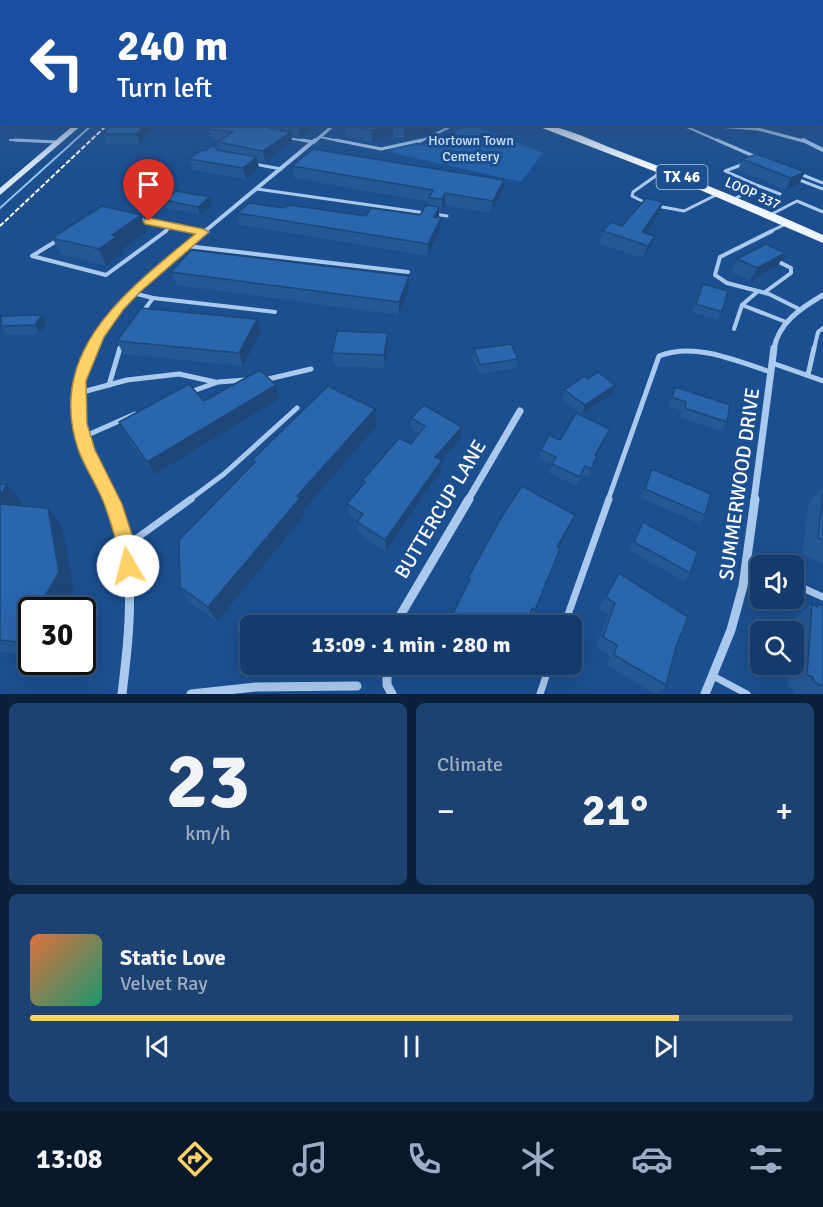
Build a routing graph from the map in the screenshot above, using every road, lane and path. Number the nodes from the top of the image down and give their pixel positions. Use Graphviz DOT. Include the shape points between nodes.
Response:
graph roads {
  1 [pos="78,126"];
  2 [pos="333,126"];
  3 [pos="453,126"];
  4 [pos="542,126"];
  5 [pos="685,126"];
  6 [pos="720,126"];
  7 [pos="282,137"];
  8 [pos="317,139"];
  9 [pos="10,140"];
  10 [pos="61,142"];
  11 [pos="307,148"];
  12 [pos="318,150"];
  13 [pos="823,150"];
  14 [pos="760,158"];
  15 [pos="752,161"];
  16 [pos="243,162"];
  17 [pos="281,169"];
  18 [pos="664,170"];
  19 [pos="791,171"];
  20 [pos="793,177"];
  21 [pos="823,183"];
  22 [pos="759,186"];
  23 [pos="2,188"];
  24 [pos="257,189"];
  25 [pos="823,189"];
  26 [pos="721,193"];
  27 [pos="780,194"];
  28 [pos="734,199"];
  29 [pos="823,212"];
  30 [pos="770,215"];
  31 [pos="447,216"];
  32 [pos="137,219"];
  33 [pos="788,223"];
  34 [pos="172,226"];
  35 [pos="203,232"];
  36 [pos="62,237"];
  37 [pos="823,239"];
  38 [pos="747,245"];
  39 [pos="187,246"];
  40 [pos="756,250"];
  41 [pos="773,259"];
  42 [pos="408,272"];
  43 [pos="757,292"];
  44 [pos="765,292"];
  45 [pos="133,293"];
  46 [pos="823,296"];
  47 [pos="153,298"];
  48 [pos="742,305"];
  49 [pos="799,309"];
  50 [pos="275,312"];
  51 [pos="140,316"];
  52 [pos="786,322"];
  53 [pos="734,329"];
  54 [pos="822,331"];
  55 [pos="129,334"];
  56 [pos="772,363"];
  57 [pos="310,369"];
  58 [pos="771,372"];
  59 [pos="808,375"];
  60 [pos="823,381"];
  61 [pos="218,382"];
  62 [pos="109,385"];
  63 [pos="79,393"];
  64 [pos="186,393"];
  65 [pos="297,408"];
  66 [pos="144,410"];
  67 [pos="519,411"];
  68 [pos="83,437"];
  69 [pos="126,546"];
  70 [pos="746,562"];
  71 [pos="750,564"];
  72 [pos="804,588"];
  73 [pos="823,597"];
  74 [pos="400,615"];
  75 [pos="568,615"];
  76 [pos="387,675"];
  77 [pos="546,675"];
  78 [pos="712,676"];
  79 [pos="357,686"];
  80 [pos="340,690"];
  81 [pos="122,694"];
  82 [pos="191,694"];
  83 [pos="392,694"];
  84 [pos="540,694"];
  85 [pos="705,694"];
  86 [pos="747,694"];
  1 -- 10 [label="street"];
  2 -- 8 [label="street"];
  3 -- 8 [label="lane" via="418,142 381,149"];
  4 -- 18 [label="main road, LOOP 337 / TX 46"];
  5 -- 14 [label="lane"];
  6 -- 13 [label="street" via="776,132"];
  7 -- 8 [label="lane"];
  8 -- 11 [label="street"];
  9 -- 10 [label="lane"];
  10 -- 23 [label="street"];
  11 -- 12 [label="lane"];
  11 -- 17 [label="street"];
  15 -- 22 [label="lane" via="726,171"];
  16 -- 17 [label="lane"];
  17 -- 24 [label="street"];
  18 -- 26 [label="main road, LOOP 337 / TX 46"];
  18 -- 26 [label="lane" via="632,196 638,201 684,212"];
  19 -- 21 [label="lane"];
  20 -- 25 [label="lane"];
  22 -- 27 [label="lane"];
  22 -- 28 [label="lane"];
  24 -- 31 [label="lane"];
  24 -- 35 [label="street"];
  26 -- 28 [label="main road, LOOP 337 / TX 46"];
  28 -- 30 [label="main road, LOOP 337 / TX 46"];
  29 -- 30 [label="lane" via="797,201"];
  30 -- 33 [label="main road, LOOP 337 / TX 46"];
  32 -- 34 [label="lane"];
  33 -- 37 [label="main road, LOOP 337 / TX 46"];
  33 -- 38 [label="lane"];
  34 -- 35 [label="lane"];
  34 -- 36 [label="lane" via="106,275 32,256"];
  35 -- 39 [label="street"];
  38 -- 40 [label="lane"];
  38 -- 43 [label="lane" via="720,257 715,275"];
  39 -- 42 [label="lane"];
  39 -- 45 [label="street"];
  41 -- 44 [label="lane" via="790,268 791,273"];
  43 -- 44 [label="lane"];
  43 -- 48 [label="lane"];
  44 -- 49 [label="lane"];
  45 -- 47 [label="lane"];
  45 -- 63 [label="street" via="98,337 82,371"];
  46 -- 49 [label="street, SUMMERWOOD DRIVE"];
  47 -- 50 [label="lane"];
  47 -- 51 [label="lane"];
  48 -- 52 [label="lane"];
  48 -- 53 [label="lane"];
  49 -- 52 [label="street, SUMMERWOOD DRIVE"];
  52 -- 56 [label="street, SUMMERWOOD DRIVE" via="776,336"];
  54 -- 59 [label="lane"];
  55 -- 62 [label="lane" via="117,352"];
  56 -- 58 [label="street, SUMMERWOOD DRIVE"];
  56 -- 59 [label="lane"];
  57 -- 61 [label="lane" via="274,379"];
  58 -- 70 [label="street, SUMMERWOOD DRIVE"];
  58 -- 75 [label="lane" via="713,354 668,351 659,356"];
  59 -- 60 [label="lane"];
  61 -- 62 [label="lane" via="179,374"];
  61 -- 64 [label="lane"];
  62 -- 63 [label="lane"];
  63 -- 68 [label="street"];
  65 -- 69 [label="lane" via="224,474"];
  66 -- 68 [label="lane"];
  67 -- 74 [label="street, BUTTERCUP LANE"];
  68 -- 69 [label="street" via="114,504"];
  69 -- 81 [label="street" via="130,618"];
  70 -- 71 [label="lane"];
  70 -- 78 [label="street, SUMMERWOOD DRIVE" via="731,630"];
  72 -- 73 [label="lane"];
  76 -- 83 [label="street"];
  77 -- 84 [label="lane"];
  78 -- 85 [label="street, SUMMERWOOD DRIVE"];
  78 -- 86 [label="lane"];
  79 -- 80 [label="street"];
  80 -- 82 [label="street" via="256,687"];
}
